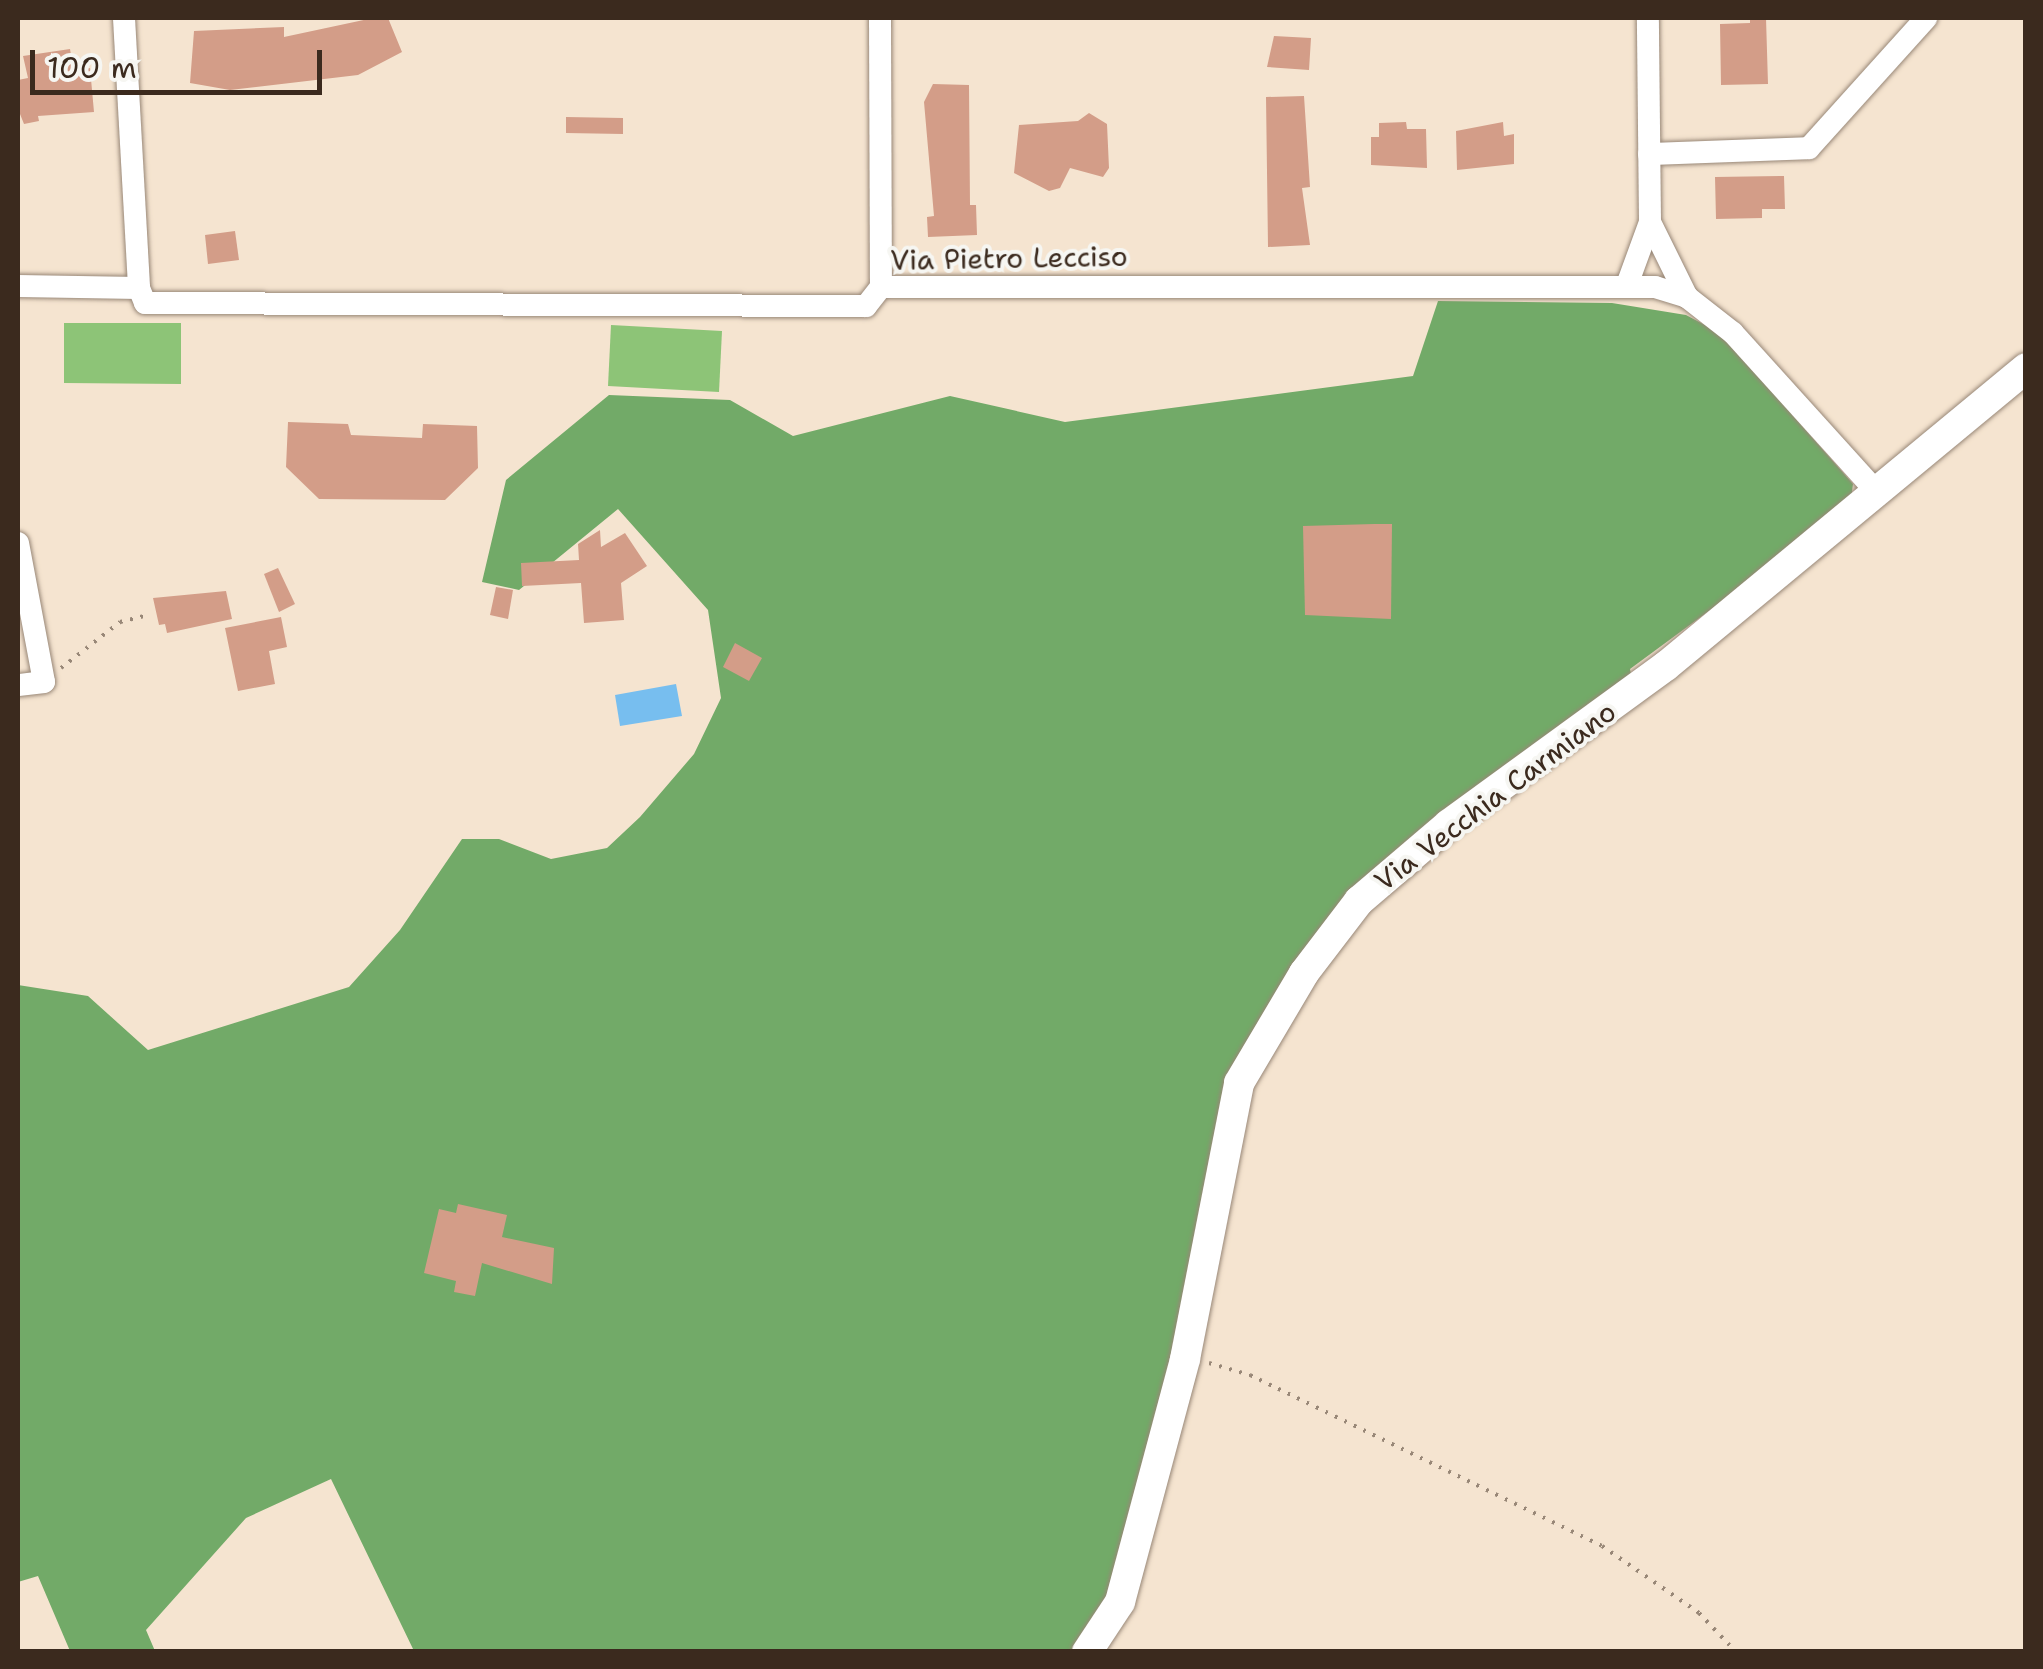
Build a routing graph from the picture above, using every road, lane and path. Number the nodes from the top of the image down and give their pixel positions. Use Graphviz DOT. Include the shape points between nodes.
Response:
graph roads {
  1 [pos="124,18"];
  2 [pos="880,18"];
  3 [pos="1648,18"];
  4 [pos="1926,18"];
  5 [pos="1649,154"];
  6 [pos="1650,222"];
  7 [pos="1626,285"];
  8 [pos="18,286"];
  9 [pos="880,287"];
  10 [pos="139,288"];
  11 [pos="1687,297"];
  12 [pos="2026,368"];
  13 [pos="1876,492"];
  14 [pos="18,542"];
  15 [pos="149,614"];
  16 [pos="54,680"];
  17 [pos="18,685"];
  18 [pos="1185,1359"];
  19 [pos="1087,1652"];
  20 [pos="1736,1652"];
  1 -- 10 [label="street"];
  2 -- 9 [label="street"];
  3 -- 5 [label="street"];
  4 -- 5 [label="street" via="1809,148"];
  5 -- 6 [label="street"];
  6 -- 7 [label="street"];
  6 -- 11 [label="street"];
  7 -- 9 [label="street, Via Pietro Lecciso"];
  7 -- 11 [label="street, Via Pietro Lecciso"];
  8 -- 10 [label="street, Via Pietro Lecciso"];
  9 -- 10 [label="street, Via Pietro Lecciso" via="866,306 144,303"];
  11 -- 13 [label="street" via="1776,376"];
  12 -- 13 [label="street, Via Vecchia Carmiano"];
  13 -- 18 [label="street, Via Vecchia Carmiano" via="1666,666 1450,824 1359,900 1304,973 1239,1083"];
  14 -- 17 [label="street" via="44,682"];
  15 -- 16 [label="path" via="120,622 71,654"];
  18 -- 19 [label="street, Via Vecchia Carmiano" via="1120,1602"];
  18 -- 20 [label="path" via="1250,1375 1602,1546 1700,1613"];
}
